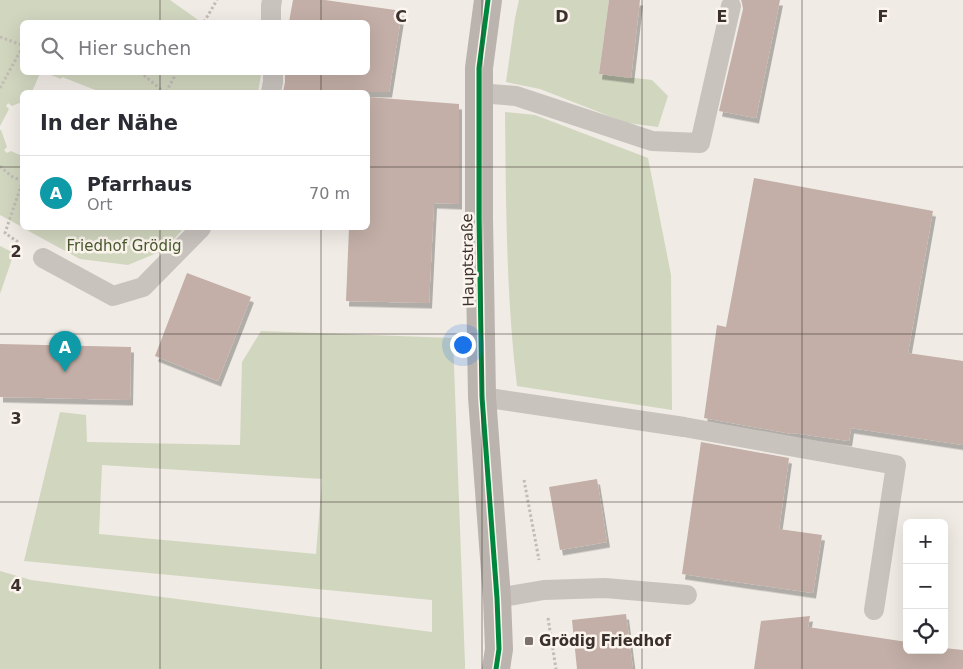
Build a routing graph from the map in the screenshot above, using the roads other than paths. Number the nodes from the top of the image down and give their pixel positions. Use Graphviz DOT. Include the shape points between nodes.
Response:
graph roads {
  1 [pos="272,0"];
  2 [pos="488,0"];
  3 [pos="731,6"];
  4 [pos="271,20"];
  5 [pos="273,75"];
  6 [pos="271,90"];
  7 [pos="479,93"];
  8 [pos="200,230"];
  9 [pos="44,258"];
  10 [pos="482,397"];
  11 [pos="687,595"];
  12 [pos="497,598"];
  13 [pos="874,610"];
  14 [pos="496,669"];
  1 -- 4 [label="lane"];
  2 -- 7 [label="main road, Hauptstraße"];
  3 -- 7 [label="lane" via="700,143 652,141 516,96"];
  5 -- 6 [label="lane"];
  7 -- 10 [label="main road, Hauptstraße"];
  8 -- 9 [label="lane" via="143,287 113,296"];
  10 -- 12 [label="main road, Hauptstraße"];
  10 -- 13 [label="lane" via="684,427 896,465"];
  11 -- 12 [label="lane" via="605,588 544,590"];
  12 -- 14 [label="main road, Hauptstraße" via="499,649"];
}
